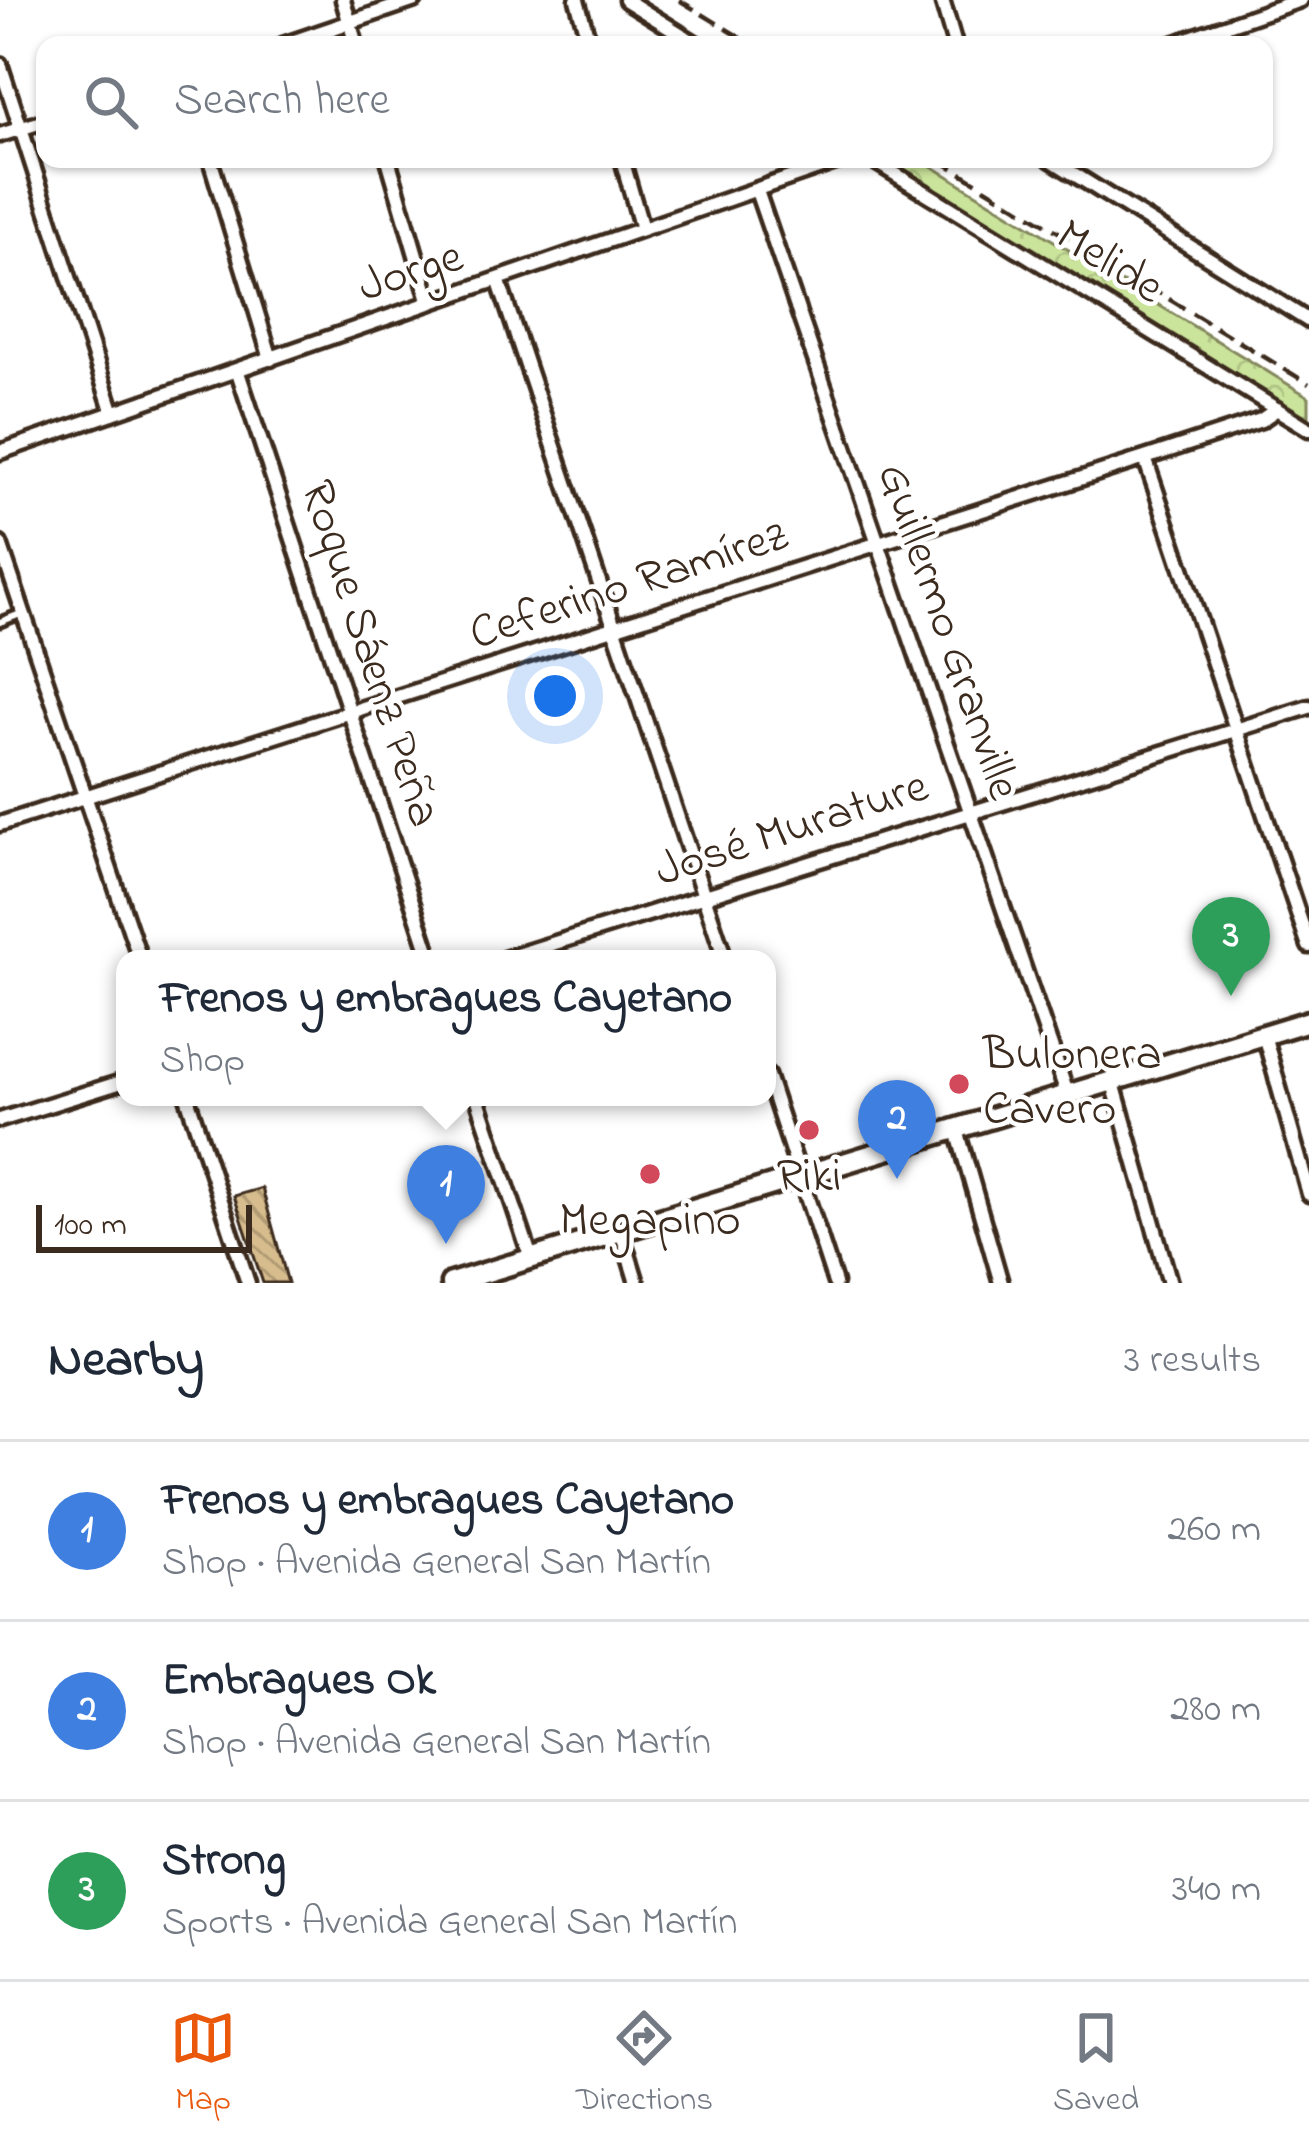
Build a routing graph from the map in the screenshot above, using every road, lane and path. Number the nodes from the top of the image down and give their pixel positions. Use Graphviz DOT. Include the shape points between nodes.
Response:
graph roads {
  1 [pos="343,0"];
  2 [pos="415,0"];
  3 [pos="577,0"];
  4 [pos="626,0"];
  5 [pos="942,0"];
  6 [pos="1300,0"];
  7 [pos="1270,5"];
  8 [pos="350,23"];
  9 [pos="310,36"];
  10 [pos="354,36"];
  11 [pos="587,36"];
  12 [pos="684,36"];
  13 [pos="952,36"];
  14 [pos="1192,36"];
  15 [pos="0,64"];
  16 [pos="36,124"];
  17 [pos="21,128"];
  18 [pos="0,135"];
  19 [pos="213,168"];
  20 [pos="391,168"];
  21 [pos="625,168"];
  22 [pos="820,168"];
  23 [pos="886,168"];
  24 [pos="1064,168"];
  25 [pos="757,191"];
  26 [pos="642,229"];
  27 [pos="499,282"];
  28 [pos="430,303"];
  29 [pos="1309,321"];
  30 [pos="271,358"];
  31 [pos="238,372"];
  32 [pos="1276,409"];
  33 [pos="113,413"];
  34 [pos="1309,429"];
  35 [pos="0,452"];
  36 [pos="1145,458"];
  37 [pos="878,542"];
  38 [pos="0,544"];
  39 [pos="23,614"];
  40 [pos="0,622"];
  41 [pos="611,628"];
  42 [pos="1309,707"];
  43 [pos="353,714"];
  44 [pos="1238,729"];
  45 [pos="86,798"];
  46 [pos="971,812"];
  47 [pos="0,824"];
  48 [pos="702,897"];
  49 [pos="1309,946"];
  50 [pos="137,950"];
  51 [pos="427,950"];
  52 [pos="533,950"];
  53 [pos="722,950"];
  54 [pos="1309,1021"];
  55 [pos="1264,1035"];
  56 [pos="1113,1083"];
  57 [pos="116,1085"];
  58 [pos="1068,1096"];
  59 [pos="776,1100"];
  60 [pos="190,1106"];
  61 [pos="480,1106"];
  62 [pos="0,1120"];
  63 [pos="957,1130"];
  64 [pos="804,1176"];
  65 [pos="1309,1194"];
  66 [pos="621,1231"];
  67 [pos="531,1258"];
  68 [pos="248,1283"];
  69 [pos="451,1283"];
  70 [pos="637,1283"];
  71 [pos="835,1283"];
  72 [pos="1001,1283"];
  73 [pos="1170,1283"];
  1 -- 8 [label="street"];
  2 -- 8 [label="street"];
  3 -- 11 [label="street"];
  4 -- 12 [label="street"];
  5 -- 13 [label="street"];
  6 -- 7 [label="street"];
  7 -- 14 [label="street"];
  8 -- 9 [label="street"];
  8 -- 10 [label="street"];
  15 -- 17 [label="street"];
  16 -- 17 [label="street"];
  17 -- 18 [label="street"];
  17 -- 33 [label="street"];
  19 -- 30 [label="street"];
  20 -- 28 [label="street"];
  21 -- 26 [label="street"];
  22 -- 25 [label="street, Jorge"];
  23 -- 32 [label="street, Melide"];
  24 -- 29 [label="street"];
  25 -- 26 [label="street, Jorge"];
  25 -- 37 [label="street, Guillermo Granville"];
  26 -- 27 [label="street, Jorge"];
  27 -- 28 [label="street, Jorge"];
  27 -- 41 [label="street"];
  28 -- 30 [label="street, Jorge"];
  30 -- 31 [label="street, Jorge"];
  31 -- 33 [label="street, Jorge"];
  31 -- 43 [label="street, Roque Sáenz Peña"];
  32 -- 34 [label="street, Melide"];
  32 -- 36 [label="street, Ceferino Ramírez"];
  33 -- 35 [label="street, Jorge"];
  36 -- 37 [label="street, Ceferino Ramírez"];
  36 -- 44 [label="street"];
  37 -- 41 [label="street, Ceferino Ramírez"];
  37 -- 46 [label="street, Guillermo Granville"];
  38 -- 39 [label="street"];
  39 -- 40 [label="lane"];
  39 -- 45 [label="street"];
  41 -- 43 [label="street, Ceferino Ramírez"];
  41 -- 48 [label="street"];
  42 -- 44 [label="street, José Murature"];
  43 -- 45 [label="street, Ceferino Ramírez"];
  43 -- 51 [label="street, Roque Sáenz Peña"];
  44 -- 46 [label="street, José Murature"];
  44 -- 49 [label="street"];
  45 -- 47 [label="street, Ceferino Ramírez"];
  45 -- 50 [label="street"];
  46 -- 48 [label="street, José Murature"];
  46 -- 58 [label="street, Guillermo Granville"];
  48 -- 52 [label="street, José Murature"];
  48 -- 53 [label="street"];
  54 -- 55 [label="main road"];
  55 -- 56 [label="main road"];
  55 -- 65 [label="street"];
  56 -- 58 [label="main road"];
  56 -- 73 [label="street"];
  57 -- 62 [label="street"];
  58 -- 63 [label="main road"];
  59 -- 64 [label="street"];
  60 -- 68 [label="street"];
  61 -- 67 [label="street"];
  63 -- 64 [label="main road"];
  63 -- 72 [label="street"];
  64 -- 66 [label="main road"];
  64 -- 71 [label="street"];
  66 -- 67 [label="main road"];
  66 -- 70 [label="street"];
  67 -- 69 [label="main road"];
}
